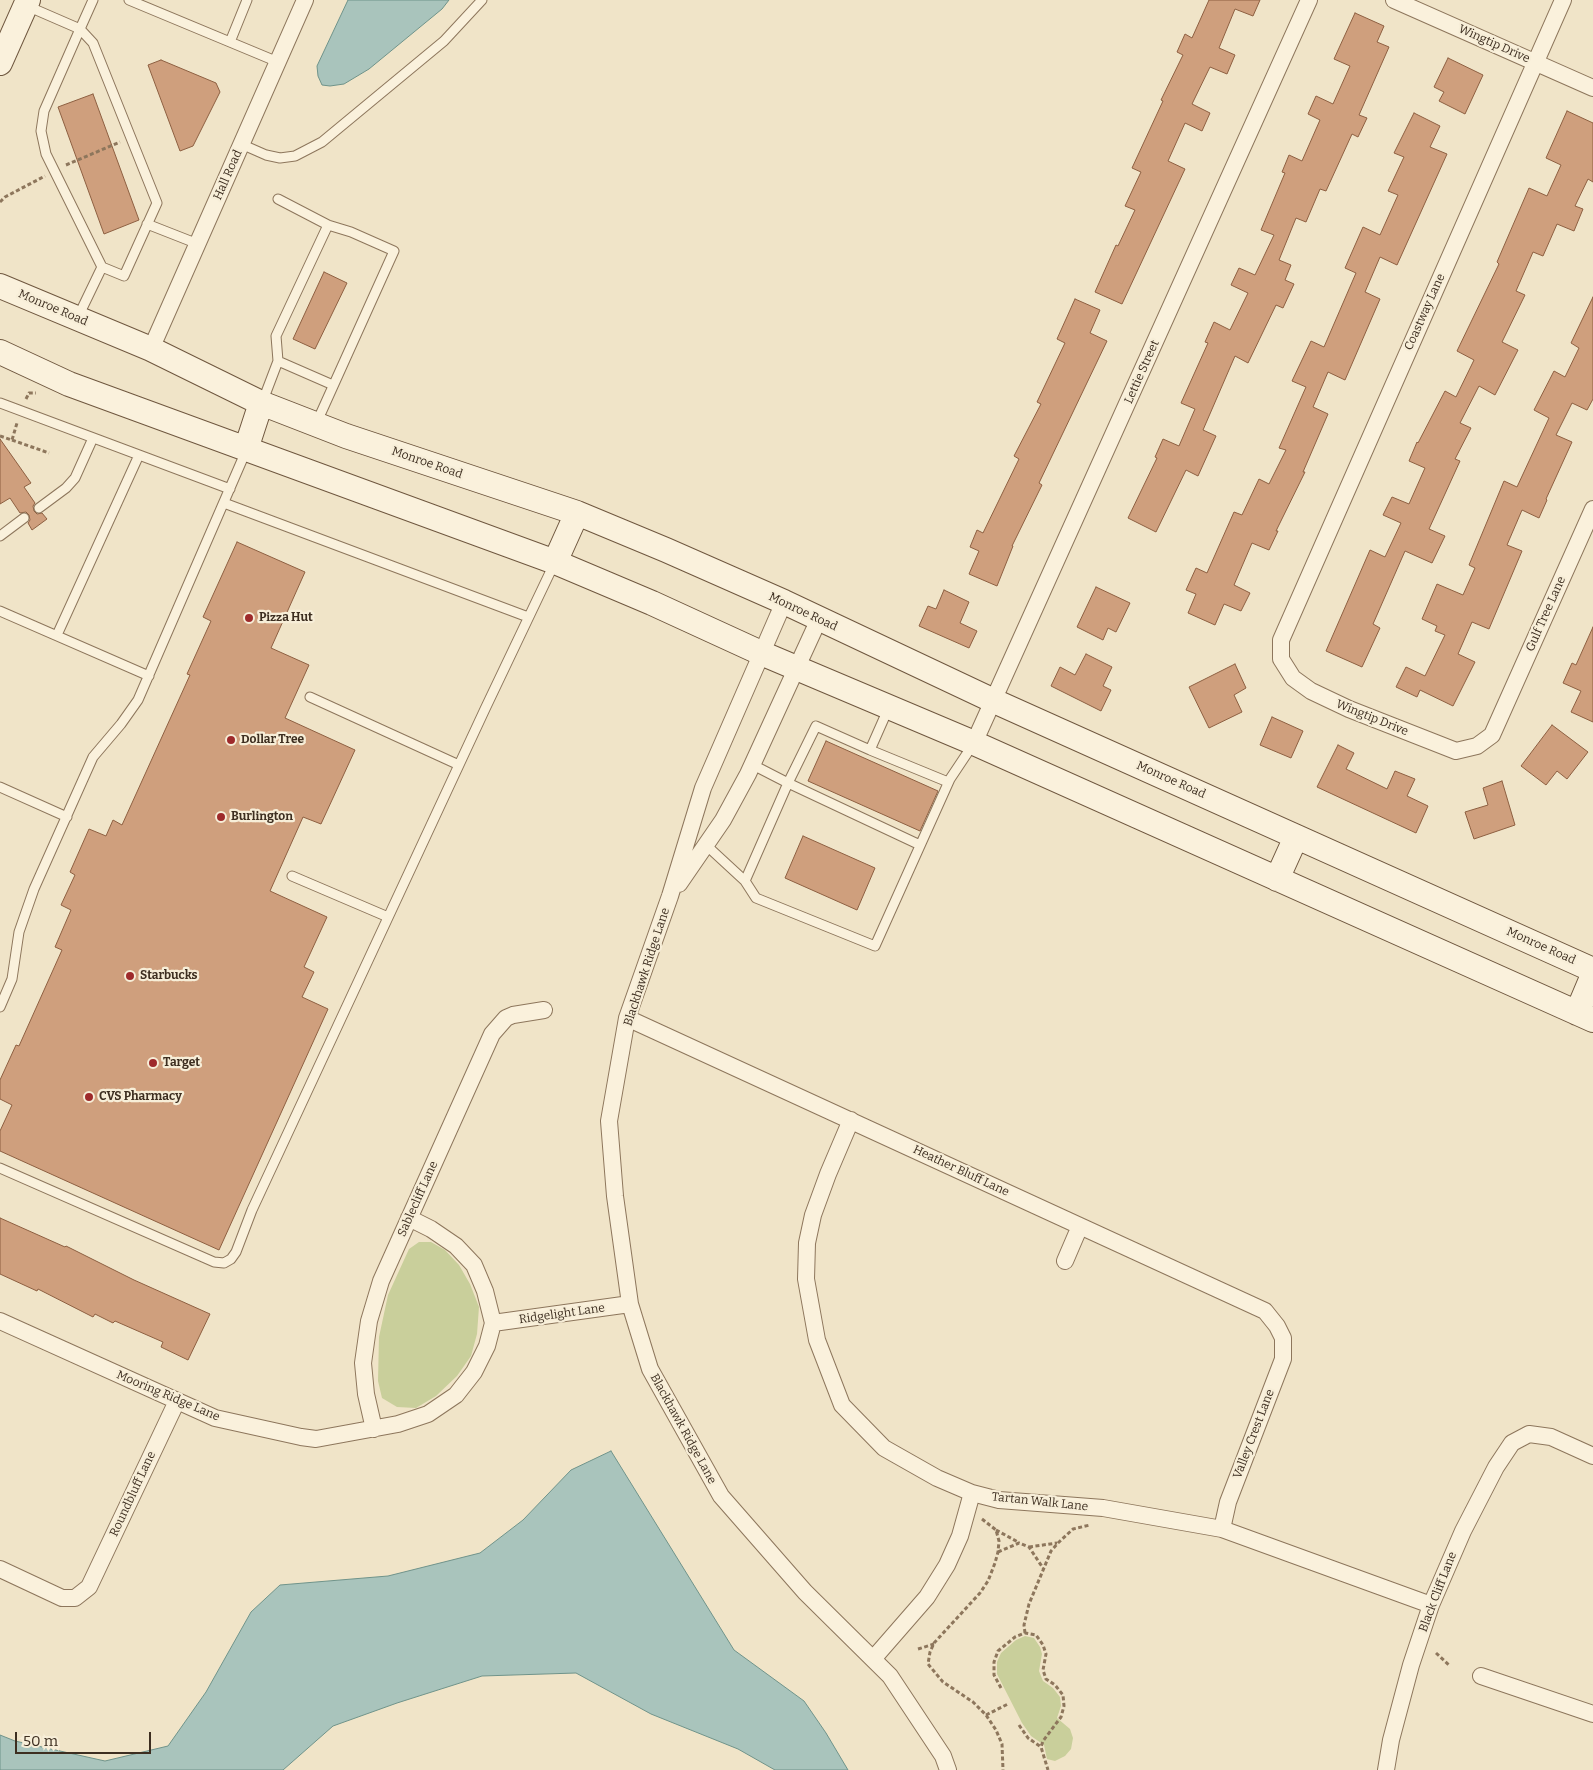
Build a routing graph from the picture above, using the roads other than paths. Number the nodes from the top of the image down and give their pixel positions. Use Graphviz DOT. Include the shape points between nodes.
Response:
graph roads {
  1 [pos="93,0"];
  2 [pos="130,0"];
  3 [pos="247,0"];
  4 [pos="305,0"];
  5 [pos="482,0"];
  6 [pos="1309,0"];
  7 [pos="1394,0"];
  8 [pos="1563,0"];
  9 [pos="27,2"];
  10 [pos="80,29"];
  11 [pos="230,42"];
  12 [pos="278,62"];
  13 [pos="1535,62"];
  14 [pos="0,64"];
  15 [pos="1593,88"];
  16 [pos="241,144"];
  17 [pos="278,200"];
  18 [pos="148,224"];
  19 [pos="328,225"];
  20 [pos="198,244"];
  21 [pos="102,267"];
  22 [pos="0,286"];
  23 [pos="78,319"];
  24 [pos="151,349"];
  25 [pos="0,352"];
  26 [pos="278,361"];
  27 [pos="333,385"];
  28 [pos="0,403"];
  29 [pos="262,403"];
  30 [pos="316,424"];
  31 [pos="93,438"];
  32 [pos="246,449"];
  33 [pos="138,455"];
  34 [pos="230,489"];
  35 [pos="224,503"];
  36 [pos="38,508"];
  37 [pos="1593,509"];
  38 [pos="577,513"];
  39 [pos="24,518"];
  40 [pos="0,536"];
  41 [pos="555,562"];
  42 [pos="784,602"];
  43 [pos="0,611"];
  44 [pos="528,617"];
  45 [pos="819,619"];
  46 [pos="1288,624"];
  47 [pos="57,636"];
  48 [pos="761,653"];
  49 [pos="798,668"];
  50 [pos="149,676"];
  51 [pos="310,697"];
  52 [pos="994,700"];
  53 [pos="889,707"];
  54 [pos="1499,719"];
  55 [pos="974,743"];
  56 [pos="870,750"];
  57 [pos="459,765"];
  58 [pos="753,765"];
  59 [pos="948,782"];
  60 [pos="788,783"];
  61 [pos="0,787"];
  62 [pos="67,817"];
  63 [pos="1296,836"];
  64 [pos="706,845"];
  65 [pos="920,845"];
  66 [pos="292,876"];
  67 [pos="1277,878"];
  68 [pos="745,881"];
  69 [pos="670,896"];
  70 [pos="388,918"];
  71 [pos="1593,970"];
  72 [pos="1593,975"];
  73 [pos="0,1007"];
  74 [pos="544,1010"];
  75 [pos="1585,1017"];
  76 [pos="627,1018"];
  77 [pos="851,1120"];
  78 [pos="0,1168"];
  79 [pos="409,1218"];
  80 [pos="1080,1226"];
  81 [pos="1065,1261"];
  82 [pos="630,1304"];
  83 [pos="0,1321"];
  84 [pos="493,1323"];
  85 [pos="1283,1338"];
  86 [pos="177,1402"];
  87 [pos="374,1429"];
  88 [pos="1593,1456"];
  89 [pos="972,1492"];
  90 [pos="1222,1529"];
  91 [pos="0,1569"];
  92 [pos="1431,1605"];
  93 [pos="874,1659"];
  94 [pos="1481,1676"];
  95 [pos="1593,1714"];
  96 [pos="948,1770"];
  97 [pos="1386,1770"];
  1 -- 10 [label="lane"];
  2 -- 11 [label="lane"];
  3 -- 11 [label="lane"];
  4 -- 12 [label="street, Hall Road"];
  5 -- 16 [label="lane" via="444,41 322,142 295,156 280,158"];
  6 -- 52 [label="street, Lettie Street"];
  7 -- 13 [label="street, Wingtip Drive"];
  8 -- 13 [label="street, Coastway Lane"];
  9 -- 10 [label="lane"];
  9 -- 14 [label="main road"];
  10 -- 18 [label="lane" via="93,43 157,203"];
  10 -- 21 [label="lane" via="44,111 41,131 46,154"];
  11 -- 12 [label="lane"];
  12 -- 16 [label="street, Hall Road"];
  13 -- 15 [label="street, Wingtip Drive"];
  13 -- 46 [label="street, Coastway Lane"];
  16 -- 20 [label="street, Hall Road"];
  17 -- 19 [label="lane"];
  18 -- 20 [label="lane"];
  18 -- 21 [label="lane" via="124,276"];
  19 -- 26 [label="lane" via="276,336"];
  19 -- 27 [label="lane" via="394,251"];
  20 -- 24 [label="street, Hall Road"];
  21 -- 23 [label="lane"];
  22 -- 23 [label="main road, Monroe Road"];
  23 -- 24 [label="main road, Monroe Road"];
  24 -- 29 [label="main road, Monroe Road"];
  25 -- 32 [label="main road" via="78,387"];
  26 -- 27 [label="lane"];
  26 -- 29 [label="lane"];
  27 -- 30 [label="lane"];
  28 -- 31 [label="lane"];
  29 -- 30 [label="main road, Monroe Road"];
  29 -- 32 [label="main road"];
  30 -- 38 [label="main road, Monroe Road"];
  31 -- 33 [label="lane"];
  31 -- 36 [label="lane" via="74,478 66,488"];
  32 -- 34 [label="lane"];
  32 -- 41 [label="main road"];
  33 -- 34 [label="lane"];
  33 -- 47 [label="lane"];
  34 -- 35 [label="lane"];
  35 -- 44 [label="lane"];
  35 -- 50 [label="lane"];
  37 -- 54 [label="street, Gulf Tree Lane"];
  38 -- 41 [label="main road"];
  38 -- 42 [label="main road, Monroe Road"];
  39 -- 40 [label="lane"];
  41 -- 44 [label="lane"];
  41 -- 48 [label="main road"];
  42 -- 45 [label="main road, Monroe Road"];
  42 -- 48 [label="street, Blackhawk Ridge Lane"];
  43 -- 47 [label="lane"];
  44 -- 57 [label="lane"];
  45 -- 49 [label="street, Blackhawk Ridge Lane"];
  45 -- 52 [label="main road, Monroe Road"];
  46 -- 54 [label="street, Wingtip Drive" via="1281,640 1281,658 1293,678 1311,691 1349,709 1456,751 1477,746 1492,735"];
  47 -- 50 [label="lane"];
  48 -- 49 [label="main road"];
  48 -- 69 [label="street, Blackhawk Ridge Lane" via="703,788"];
  49 -- 53 [label="main road"];
  49 -- 58 [label="street, Blackhawk Ridge Lane"];
  50 -- 62 [label="lane" via="135,706 93,757"];
  51 -- 57 [label="lane"];
  52 -- 55 [label="street, Lettie Street"];
  52 -- 63 [label="main road, Monroe Road"];
  53 -- 55 [label="main road"];
  53 -- 56 [label="lane"];
  55 -- 59 [label="lane"];
  55 -- 67 [label="main road"];
  56 -- 59 [label="lane"];
  56 -- 60 [label="lane" via="816,726"];
  57 -- 70 [label="lane"];
  58 -- 60 [label="lane"];
  58 -- 64 [label="street, Blackhawk Ridge Lane"];
  59 -- 65 [label="lane"];
  60 -- 65 [label="lane"];
  60 -- 68 [label="lane"];
  61 -- 62 [label="lane"];
  62 -- 73 [label="lane" via="27,907 19,932 12,979"];
  63 -- 67 [label="main road"];
  63 -- 71 [label="main road, Monroe Road"];
  64 -- 68 [label="lane"];
  64 -- 69 [label="street, Blackhawk Ridge Lane"];
  65 -- 68 [label="lane" via="875,946 756,898"];
  66 -- 70 [label="lane"];
  67 -- 75 [label="main road"];
  69 -- 76 [label="street, Blackhawk Ridge Lane"];
  70 -- 78 [label="lane" via="252,1210 236,1252 224,1263 214,1262"];
  72 -- 75 [label="main road"];
  74 -- 79 [label="street, Sablecliff Lane" via="506,1018 492,1034"];
  76 -- 77 [label="street, Heather Bluff Lane"];
  76 -- 82 [label="street, Blackhawk Ridge Lane" via="609,1121 615,1196"];
  77 -- 80 [label="street, Heather Bluff Lane"];
  77 -- 89 [label="street, Tartan Walk Lane" via="813,1215 806,1243 806,1278 817,1340 842,1405 884,1448 937,1478"];
  79 -- 84 [label="street" via="456,1246 474,1265"];
  79 -- 87 [label="street, Sablecliff Lane" via="380,1281 368,1321 363,1363"];
  80 -- 81 [label="street"];
  80 -- 85 [label="street, Heather Bluff Lane" via="1265,1311"];
  82 -- 84 [label="street, Ridgelight Lane"];
  82 -- 93 [label="street, Blackhawk Ridge Lane" via="650,1369 721,1496 805,1592"];
  83 -- 86 [label="street, Mooring Ridge Lane"];
  84 -- 87 [label="street, Mooring Ridge Lane" via="487,1346 474,1372 456,1395 428,1414"];
  85 -- 90 [label="street, Valley Crest Lane" via="1283,1358 1228,1502"];
  86 -- 87 [label="street, Mooring Ridge Lane" via="215,1418 301,1437 316,1439"];
  86 -- 91 [label="street, Roundbluff Lane" via="89,1587 75,1598 62,1598"];
  88 -- 92 [label="street, Black Cliff Lane" via="1551,1438 1529,1434 1512,1443 1463,1531"];
  89 -- 90 [label="street, Tartan Walk Lane" via="999,1500 1103,1508"];
  89 -- 93 [label="street" via="960,1536 947,1565 927,1597"];
  90 -- 92 [label="street, Tartan Walk Lane"];
  92 -- 97 [label="street, Black Cliff Lane" via="1393,1731"];
  93 -- 96 [label="street, Blackhawk Ridge Lane" via="890,1676 943,1756"];
  94 -- 95 [label="street"];
}
